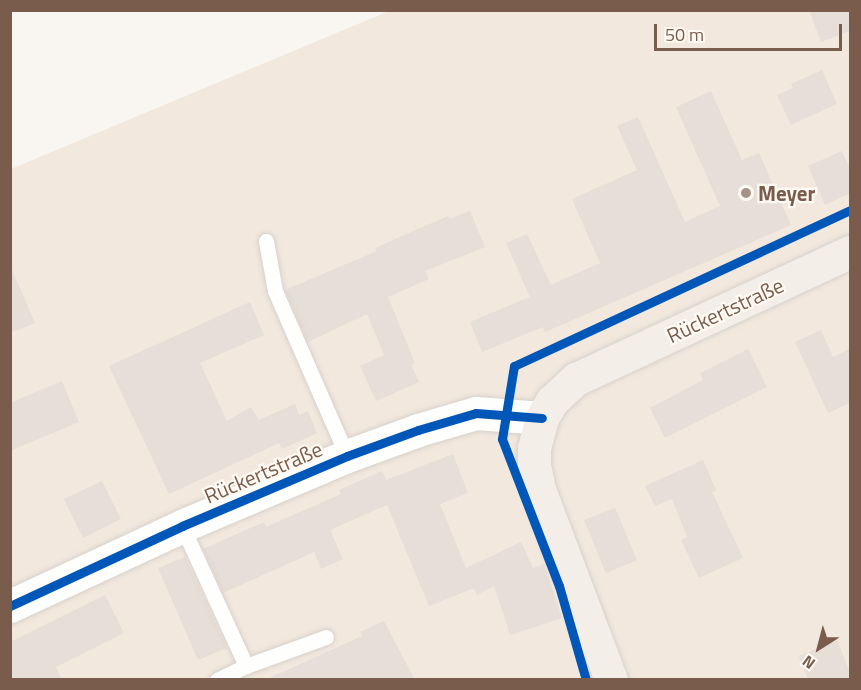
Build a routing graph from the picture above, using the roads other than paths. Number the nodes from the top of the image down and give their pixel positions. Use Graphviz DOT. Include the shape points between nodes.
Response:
graph roads {
  1 [pos="266,241"];
  2 [pos="850,252"];
  3 [pos="542,418"];
  4 [pos="347,456"];
  5 [pos="182,526"];
  6 [pos="10,606"];
  7 [pos="326,637"];
  8 [pos="246,666"];
  9 [pos="217,680"];
  10 [pos="611,680"];
  1 -- 4 [label="lane" via="275,291"];
  2 -- 3 [label="main road, Rückertstraße" via="576,379 552,401"];
  3 -- 4 [label="street, Rückertstraße" via="476,413"];
  3 -- 10 [label="main road" via="534,448 539,489"];
  4 -- 5 [label="street, Rückertstraße"];
  5 -- 6 [label="street, Rückertstraße"];
  5 -- 8 [label="lane"];
  7 -- 8 [label="lane"];
  8 -- 9 [label="lane"];
}
